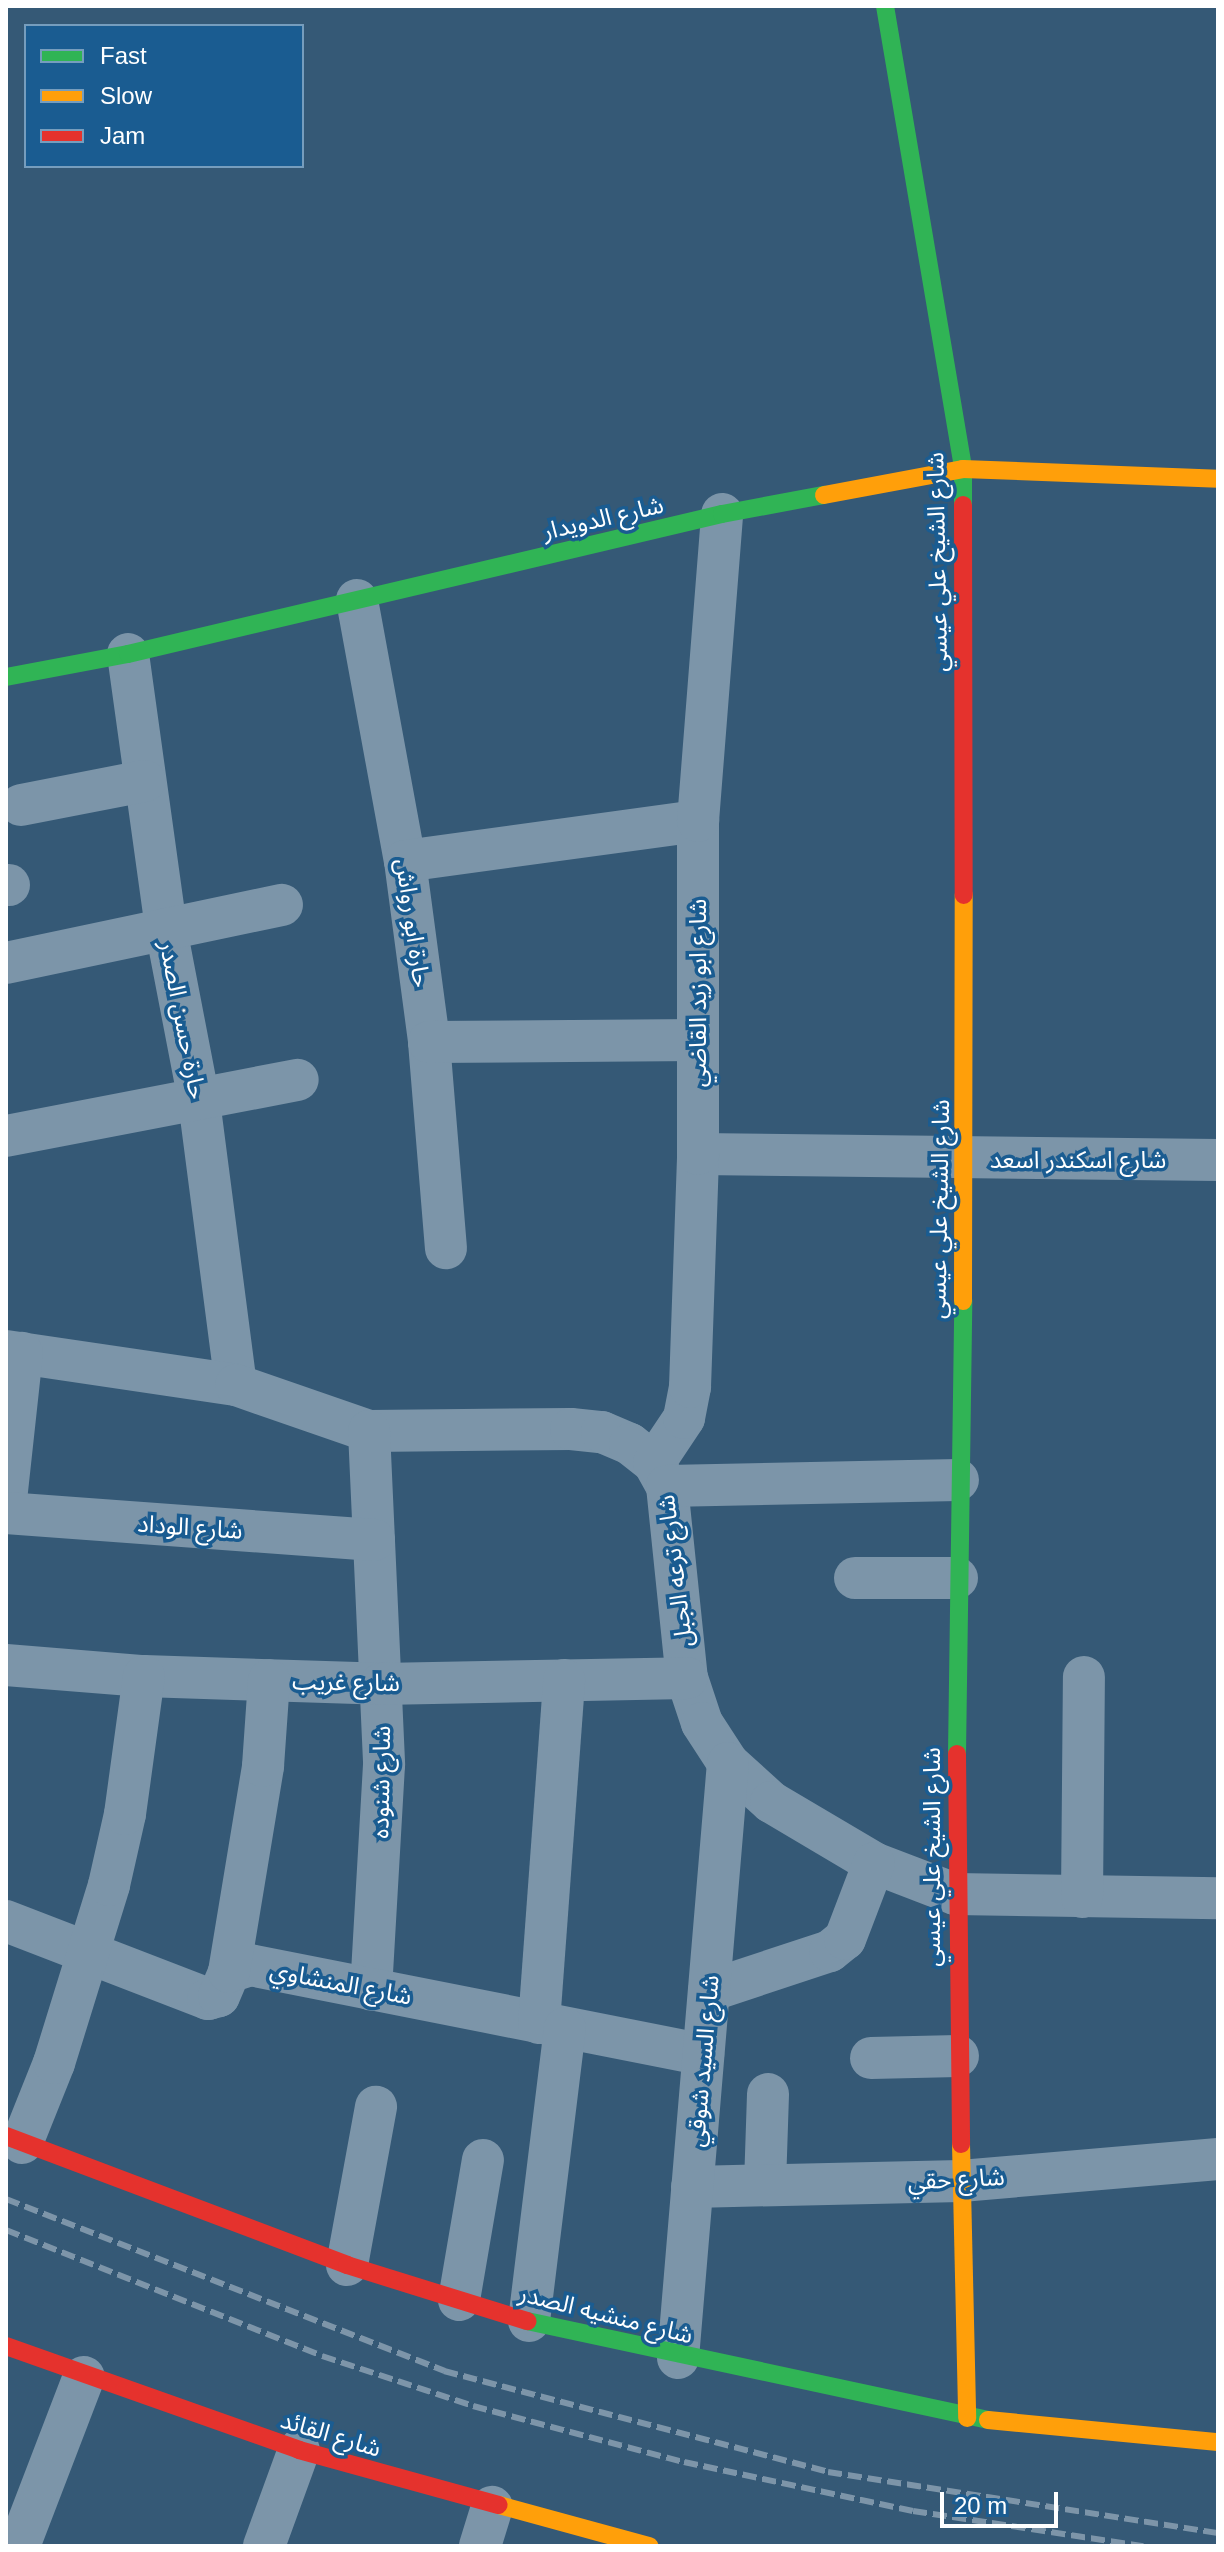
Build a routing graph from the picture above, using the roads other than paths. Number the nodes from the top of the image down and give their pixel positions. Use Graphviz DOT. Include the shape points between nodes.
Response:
graph roads {
  1 [pos="885,6"];
  2 [pos="963,469"];
  3 [pos="1218,479"];
  4 [pos="722,514"];
  5 [pos="357,600"];
  6 [pos="128,654"];
  7 [pos="6,677"];
  8 [pos="145,781"];
  9 [pos="21,805"];
  10 [pos="698,821"];
  11 [pos="405,861"];
  12 [pos="282,905"];
  13 [pos="166,929"];
  14 [pos="6,963"];
  15 [pos="698,1040"];
  16 [pos="429,1042"];
  17 [pos="298,1080"];
  18 [pos="199,1101"];
  19 [pos="6,1136"];
  20 [pos="698,1154"];
  21 [pos="965,1160"];
  22 [pos="1218,1160"];
  23 [pos="446,1248"];
  24 [pos="14,1352"];
  25 [pos="236,1385"];
  26 [pos="369,1431"];
  27 [pos="660,1475"];
  28 [pos="958,1480"];
  29 [pos="6,1500"];
  30 [pos="6,1513"];
  31 [pos="374,1540"];
  32 [pos="855,1578"];
  33 [pos="957,1578"];
  34 [pos="6,1665"];
  35 [pos="144,1676"];
  36 [pos="1084,1677"];
  37 [pos="687,1678"];
  38 [pos="269,1680"];
  39 [pos="564,1680"];
  40 [pos="381,1684"];
  41 [pos="728,1763"];
  42 [pos="874,1863"];
  43 [pos="955,1894"];
  44 [pos="1082,1897"];
  45 [pos="1218,1898"];
  46 [pos="6,1921"];
  47 [pos="90,1956"];
  48 [pos="229,1972"];
  49 [pos="371,1990"];
  50 [pos="709,1991"];
  51 [pos="552,2025"];
  52 [pos="703,2055"];
  53 [pos="958,2056"];
  54 [pos="871,2058"];
  55 [pos="768,2094"];
  56 [pos="376,2107"];
  57 [pos="14,2139"];
  58 [pos="1218,2159"];
  59 [pos="483,2160"];
  60 [pos="961,2181"];
  61 [pos="765,2185"];
  62 [pos="692,2187"];
  63 [pos="347,2265"];
  64 [pos="459,2300"];
  65 [pos="529,2321"];
  66 [pos="6,2346"];
  67 [pos="678,2358"];
  68 [pos="84,2377"];
  69 [pos="967,2418"];
  70 [pos="1218,2442"];
  71 [pos="299,2450"];
  72 [pos="492,2507"];
  73 [pos="19,2543"];
  74 [pos="264,2546"];
  75 [pos="480,2546"];
  76 [pos="649,2546"];
  1 -- 2 [label="street, شارع الشيخ علي عيسي"];
  2 -- 3 [label="street, شارع الدويدار"];
  2 -- 4 [label="street, شارع الدويدار"];
  2 -- 21 [label="street, شارع الشيخ علي عيسي"];
  4 -- 5 [label="street, شارع الدويدار"];
  4 -- 10 [label="street, شارع ابو زيد القاضي"];
  5 -- 6 [label="street, شارع الدويدار"];
  5 -- 11 [label="street, حارة ابو رواش"];
  6 -- 7 [label="street, شارع الدويدار"];
  6 -- 8 [label="street, حارة حسن الصدر"];
  8 -- 9 [label="street"];
  8 -- 13 [label="street, حارة حسن الصدر"];
  10 -- 11 [label="street"];
  10 -- 15 [label="street, شارع ابو زيد القاضي"];
  11 -- 16 [label="street, حارة ابو رواش"];
  12 -- 13 [label="street"];
  13 -- 14 [label="street"];
  13 -- 18 [label="street, حارة حسن الصدر"];
  15 -- 16 [label="street"];
  15 -- 20 [label="street, شارع ابو زيد القاضي"];
  16 -- 23 [label="street, حارة ابو رواش"];
  17 -- 18 [label="street"];
  18 -- 19 [label="street"];
  18 -- 25 [label="street, حارة حسن الصدر"];
  20 -- 21 [label="street, شارع اسكندر اسعد"];
  20 -- 27 [label="street, شارع ابو زيد القاضي" via="690,1387 684,1418"];
  21 -- 22 [label="street, شارع اسكندر اسعد"];
  21 -- 28 [label="street, شارع الشيخ علي عيسي"];
  24 -- 25 [label="street, شارع ترعه الجبل"];
  24 -- 29 [label="street"];
  25 -- 26 [label="street, شارع ترعه الجبل"];
  26 -- 27 [label="street, شارع ترعه الجبل" via="602,1432 630,1444"];
  26 -- 31 [label="street, شارع شنوده"];
  27 -- 28 [label="street"];
  27 -- 37 [label="street, شارع ترعه الجبل"];
  28 -- 33 [label="street, شارع الشيخ علي عيسي"];
  30 -- 31 [label="street, شارع الوداد"];
  31 -- 40 [label="street, شارع شنوده"];
  32 -- 33 [label="street"];
  33 -- 43 [label="street, شارع الشيخ علي عيسي"];
  34 -- 35 [label="street, شارع غريب"];
  35 -- 38 [label="street, شارع غريب"];
  35 -- 47 [label="street" via="125,1814"];
  36 -- 44 [label="street"];
  37 -- 39 [label="street, شارع غريب"];
  37 -- 41 [label="street, شارع ترعه الجبل" via="702,1723"];
  38 -- 40 [label="street, شارع غريب"];
  38 -- 48 [label="street" via="263,1766"];
  39 -- 40 [label="street, شارع غريب"];
  39 -- 51 [label="street"];
  40 -- 49 [label="street, شارع شنوده" via="384,1765"];
  41 -- 42 [label="street, شارع ترعه الجبل" via="771,1802"];
  41 -- 50 [label="street, شارع السيد شوقي"];
  42 -- 43 [label="street, شارع ترعه الجبل"];
  42 -- 50 [label="street" via="845,1939 830,1951"];
  43 -- 44 [label="street, شارع ترعه الجبل"];
  43 -- 53 [label="street, شارع الشيخ علي عيسي"];
  44 -- 45 [label="street, شارع ترعه الجبل"];
  46 -- 47 [label="street"];
  47 -- 48 [label="street" via="208,1999 219,1996"];
  47 -- 57 [label="street"];
  48 -- 49 [label="street, شارع المنشاوي" via="250,1965"];
  49 -- 51 [label="street, شارع المنشاوي"];
  50 -- 52 [label="street, شارع السيد شوقي"];
  51 -- 52 [label="street, شارع المنشاوي"];
  51 -- 65 [label="street"];
  52 -- 62 [label="street, شارع السيد شوقي"];
  53 -- 54 [label="street"];
  53 -- 60 [label="street, شارع الشيخ علي عيسي"];
  55 -- 61 [label="street"];
  56 -- 63 [label="street"];
  57 -- 63 [label="street, شارع منشيه الصدر"];
  58 -- 60 [label="street, شارع حقي"];
  59 -- 64 [label="street"];
  60 -- 61 [label="street, شارع حقي"];
  60 -- 69 [label="street, شارع الشيخ علي عيسي"];
  61 -- 62 [label="street, شارع حقي"];
  62 -- 67 [label="street, شارع السيد شوقي"];
  63 -- 64 [label="street, شارع منشيه الصدر"];
  64 -- 65 [label="street, شارع منشيه الصدر"];
  65 -- 67 [label="street, شارع منشيه الصدر"];
  66 -- 68 [label="street, شارع القائد"];
  67 -- 69 [label="street, شارع منشيه الصدر"];
  68 -- 71 [label="street, شارع القائد"];
  68 -- 73 [label="street"];
  69 -- 70 [label="street, شارع منشيه الصدر"];
  71 -- 72 [label="street, شارع القائد"];
  71 -- 74 [label="street"];
  72 -- 75 [label="street"];
  72 -- 76 [label="street, شارع القائد"];
}
